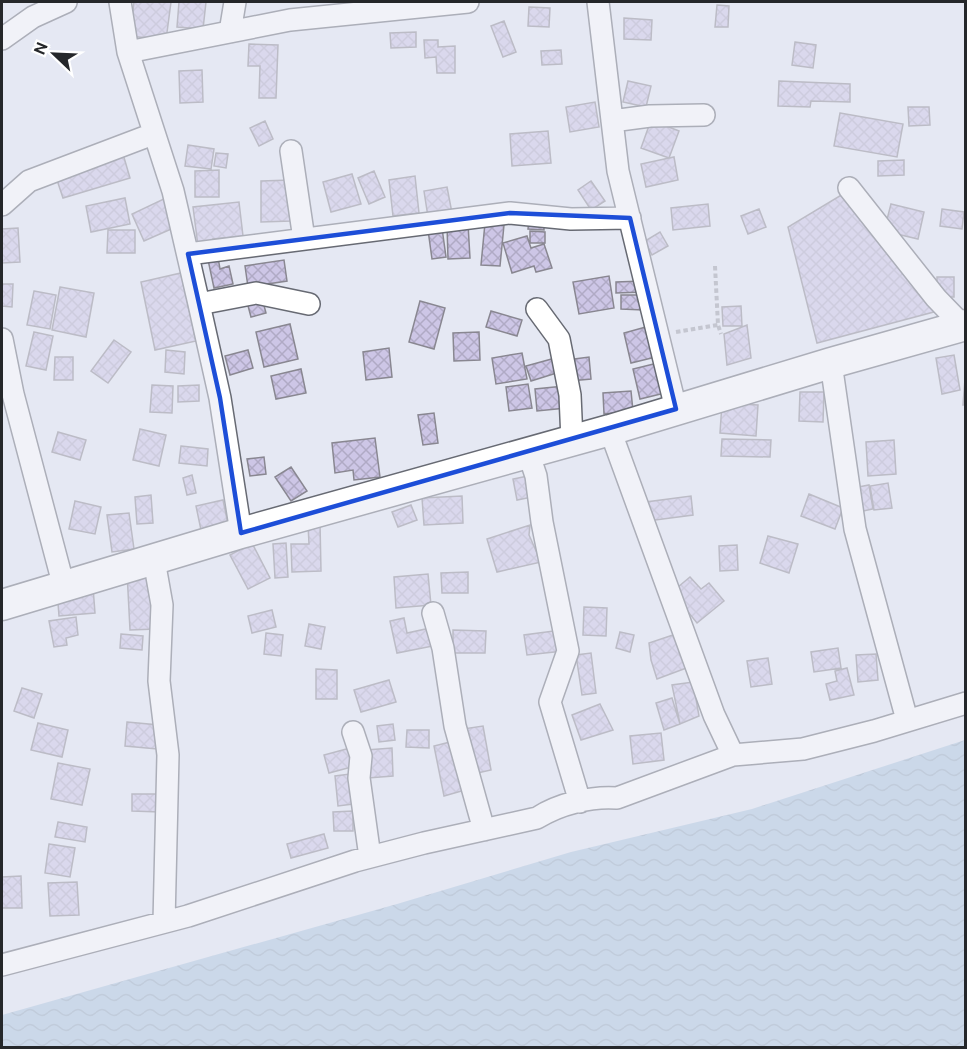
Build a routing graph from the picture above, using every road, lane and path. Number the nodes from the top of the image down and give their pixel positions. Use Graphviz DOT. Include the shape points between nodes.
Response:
graph roads {
  1 [pos="66,2"];
  2 [pos="120,2"];
  3 [pos="235,2"];
  4 [pos="468,2"];
  5 [pos="598,2"];
  6 [pos="230,32"];
  7 [pos="2,39"];
  8 [pos="128,52"];
  9 [pos="704,115"];
  10 [pos="612,120"];
  11 [pos="153,134"];
  12 [pos="291,152"];
  13 [pos="849,188"];
  14 [pos="2,205"];
  15 [pos="630,218"];
  16 [pos="304,239"];
  17 [pos="188,254"];
  18 [pos="715,266"];
  19 [pos="199,304"];
  20 [pos="309,304"];
  21 [pos="537,309"];
  22 [pos="718,325"];
  23 [pos="964,326"];
  24 [pos="722,334"];
  25 [pos="658,335"];
  26 [pos="2,339"];
  27 [pos="831,363"];
  28 [pos="676,409"];
  29 [pos="610,430"];
  30 [pos="572,440"];
  31 [pos="528,452"];
  32 [pos="242,533"];
  33 [pos="154,560"];
  34 [pos="64,587"];
  35 [pos="2,605"];
  36 [pos="434,613"];
  37 [pos="966,703"];
  38 [pos="907,720"];
  39 [pos="353,732"];
  40 [pos="733,755"];
  41 [pos="580,802"];
  42 [pos="484,830"];
  43 [pos="370,857"];
  44 [pos="164,922"];
  45 [pos="2,965"];
  1 -- 7 [label="street" via="33,17"];
  2 -- 8 [label="street"];
  3 -- 6 [label="street"];
  4 -- 6 [label="street" via="290,20"];
  5 -- 10 [label="street"];
  6 -- 8 [label="street"];
  8 -- 11 [label="street"];
  9 -- 10 [label="street"];
  10 -- 15 [label="street" via="618,171"];
  11 -- 14 [label="street" via="29,181"];
  11 -- 17 [label="street" via="173,191"];
  12 -- 16 [label="street"];
  13 -- 23 [label="street" via="936,298"];
  15 -- 16 [label="street" via="571,219 510,213"];
  15 -- 25 [label="street"];
  16 -- 17 [label="street"];
  17 -- 19 [label="street"];
  18 -- 22 [label="path"];
  19 -- 20 [label="street" via="256,293"];
  19 -- 32 [label="street" via="220,398"];
  21 -- 30 [label="street" via="559,339 570,395"];
  22 -- 24 [label="path"];
  22 -- 25 [label="path"];
  23 -- 27 [label="main road"];
  25 -- 28 [label="street"];
  26 -- 34 [label="street"];
  27 -- 28 [label="main road"];
  27 -- 38 [label="street" via="855,529"];
  28 -- 29 [label="main road"];
  29 -- 30 [label="main road"];
  29 -- 40 [label="street" via="714,715"];
  30 -- 31 [label="main road"];
  31 -- 32 [label="main road"];
  31 -- 41 [label="street" via="536,476 568,651 550,702"];
  32 -- 33 [label="main road"];
  33 -- 34 [label="main road"];
  33 -- 44 [label="street" via="162,605 159,681 168,755"];
  34 -- 35 [label="main road"];
  36 -- 42 [label="street" via="454,726"];
  37 -- 38 [label="street"];
  38 -- 40 [label="street" via="803,749"];
  39 -- 43 [label="street" via="361,756"];
  40 -- 41 [label="street" via="617,798"];
  41 -- 42 [label="street" via="549,810 537,818"];
  42 -- 43 [label="street"];
  43 -- 44 [label="street"];
  44 -- 45 [label="street"];
}
